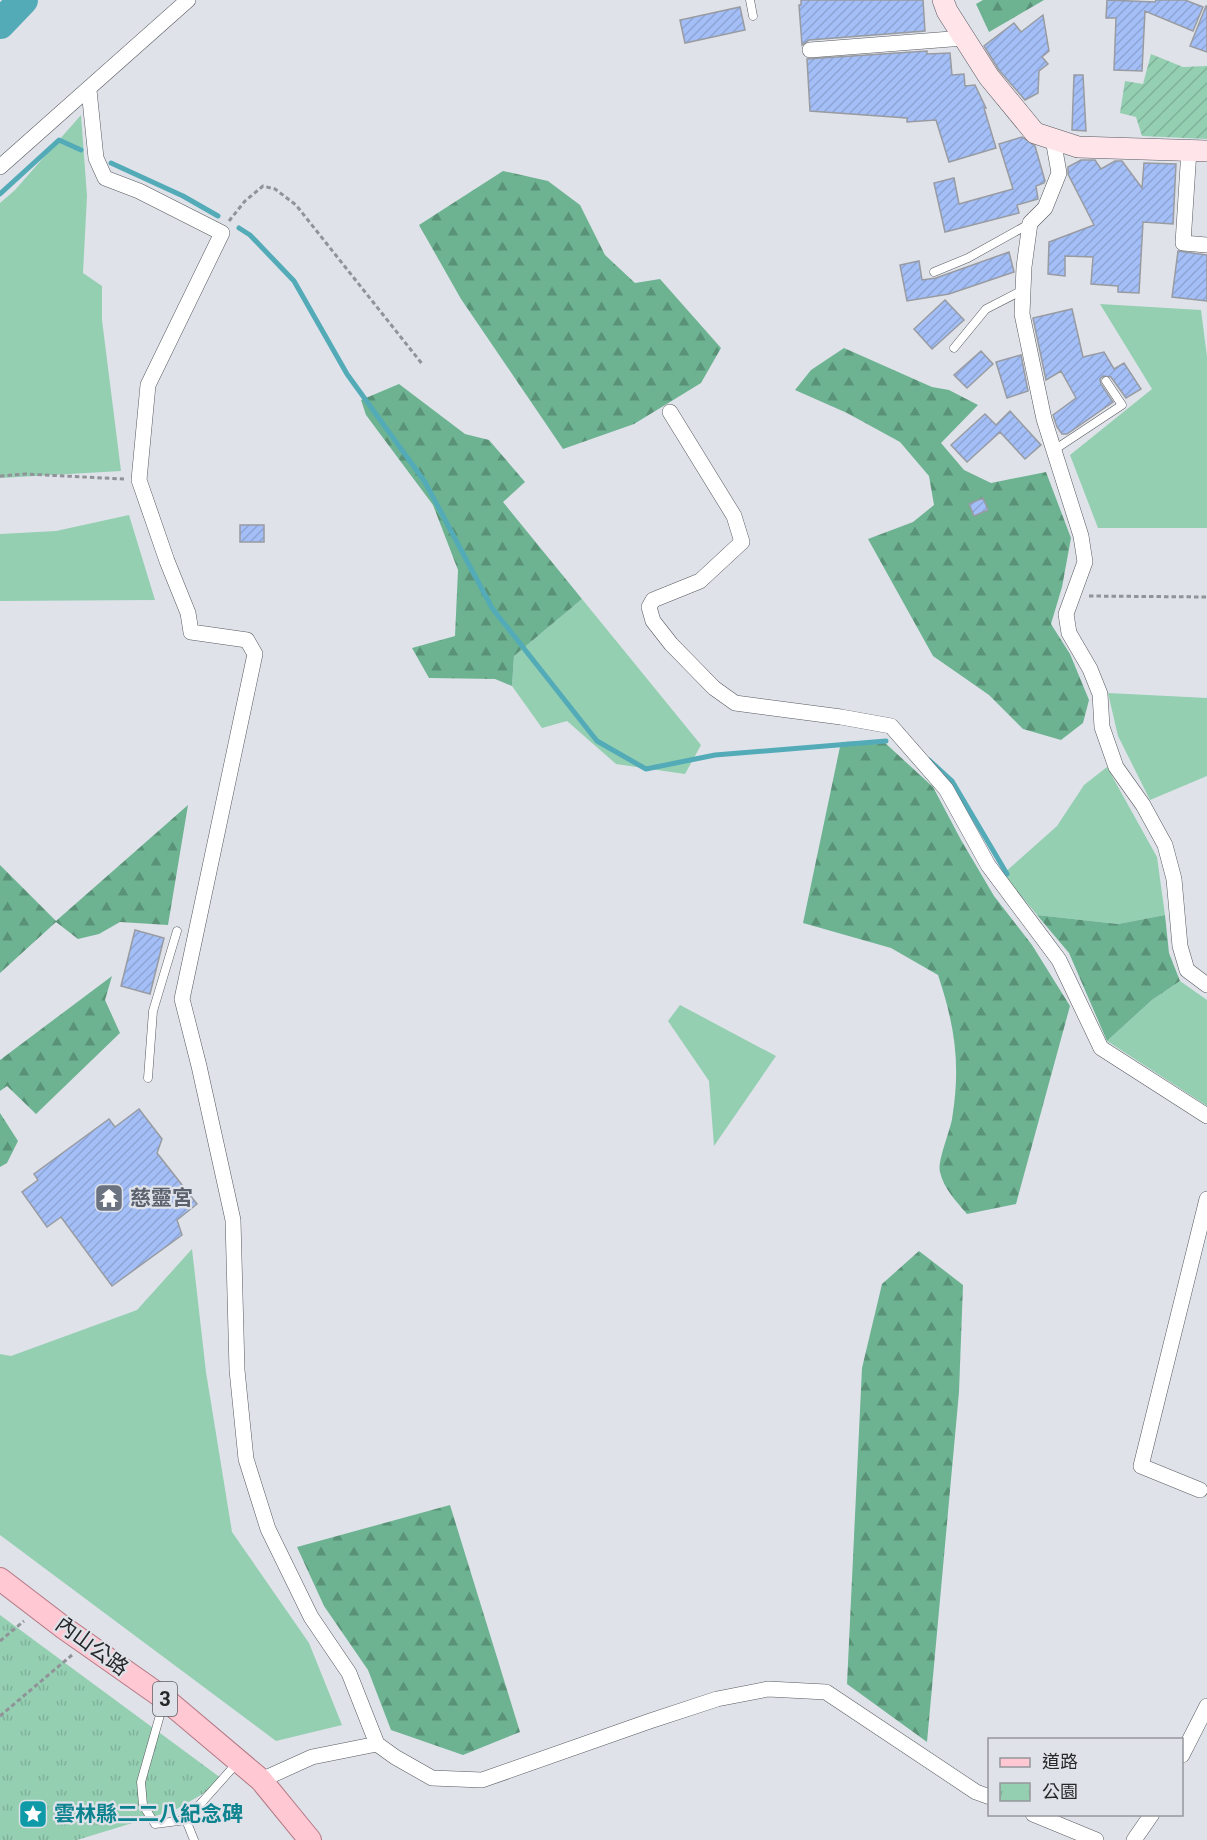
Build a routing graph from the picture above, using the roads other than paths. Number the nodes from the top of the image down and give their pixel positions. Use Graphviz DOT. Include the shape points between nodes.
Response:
graph roads {
  1 [pos="188,0"];
  2 [pos="750,0"];
  3 [pos="943,0"];
  4 [pos="753,16"];
  5 [pos="964,38"];
  6 [pos="810,50"];
  7 [pos="89,90"];
  8 [pos="1053,139"];
  9 [pos="1198,150"];
  10 [pos="0,168"];
  11 [pos="1030,223"];
  12 [pos="1207,245"];
  13 [pos="934,272"];
  14 [pos="1023,290"];
  15 [pos="954,348"];
  16 [pos="1106,381"];
  17 [pos="669,412"];
  18 [pos="1054,450"];
  19 [pos="177,932"];
  20 [pos="1207,985"];
  21 [pos="148,1078"];
  22 [pos="1207,1116"];
  23 [pos="1207,1199"];
  24 [pos="1200,1490"];
  25 [pos="0,1579"];
  26 [pos="165,1699"];
  27 [pos="1207,1706"];
  28 [pos="377,1744"];
  29 [pos="1183,1753"];
  30 [pos="238,1762"];
  31 [pos="261,1780"];
  32 [pos="988,1796"];
  33 [pos="1035,1816"];
  34 [pos="1151,1816"];
  35 [pos="186,1820"];
  36 [pos="194,1840"];
  37 [pos="310,1840"];
  38 [pos="1096,1840"];
  39 [pos="1134,1840"];
  1 -- 7 [label="street"];
  2 -- 4 [label="lane"];
  3 -- 5 [label="street"];
  5 -- 6 [label="street"];
  5 -- 8 [label="street" via="989,77 1035,133"];
  7 -- 10 [label="street"];
  7 -- 28 [label="street" via="96,158 105,178 222,233 148,385 140,480 188,613 191,632 247,640 255,654 182,999 233,1220 237,1370 246,1459 268,1529 311,1617 349,1673"];
  8 -- 9 [label="street" via="1078,147"];
  8 -- 11 [label="street" via="1059,173 1045,208"];
  9 -- 12 [label="street" via="1183,243"];
  11 -- 13 [label="lane"];
  11 -- 14 [label="street"];
  14 -- 15 [label="lane" via="987,309"];
  14 -- 18 [label="street" via="1022,314 1032,368"];
  16 -- 18 [label="lane" via="1122,405"];
  17 -- 22 [label="street" via="734,516 742,542 700,581 653,600 649,607 653,621 714,688 735,703 891,726 946,789 988,865 1059,960 1101,1048"];
  18 -- 20 [label="street" via="1082,536 1084,562 1066,614 1069,633 1100,694 1102,727 1116,767 1165,845 1187,970"];
  19 -- 21 [label="lane" via="153,1011"];
  23 -- 24 [label="street" via="1141,1466"];
  25 -- 26 [label="main road, 內山公路 / 3"];
  26 -- 30 [label="main road, 內山公路 / 3"];
  26 -- 35 [label="lane" via="141,1782 143,1805 155,1824"];
  27 -- 29 [label="street"];
  28 -- 31 [label="street" via="312,1757"];
  28 -- 32 [label="street" via="432,1778 482,1780 717,1699 768,1689 826,1692"];
  30 -- 31 [label="main road, 內山公路 / 3"];
  30 -- 35 [label="lane"];
  31 -- 37 [label="main road, 內山公路 / 3"];
  33 -- 38 [label="street"];
  34 -- 39 [label="street"];
  35 -- 36 [label="lane"];
}
